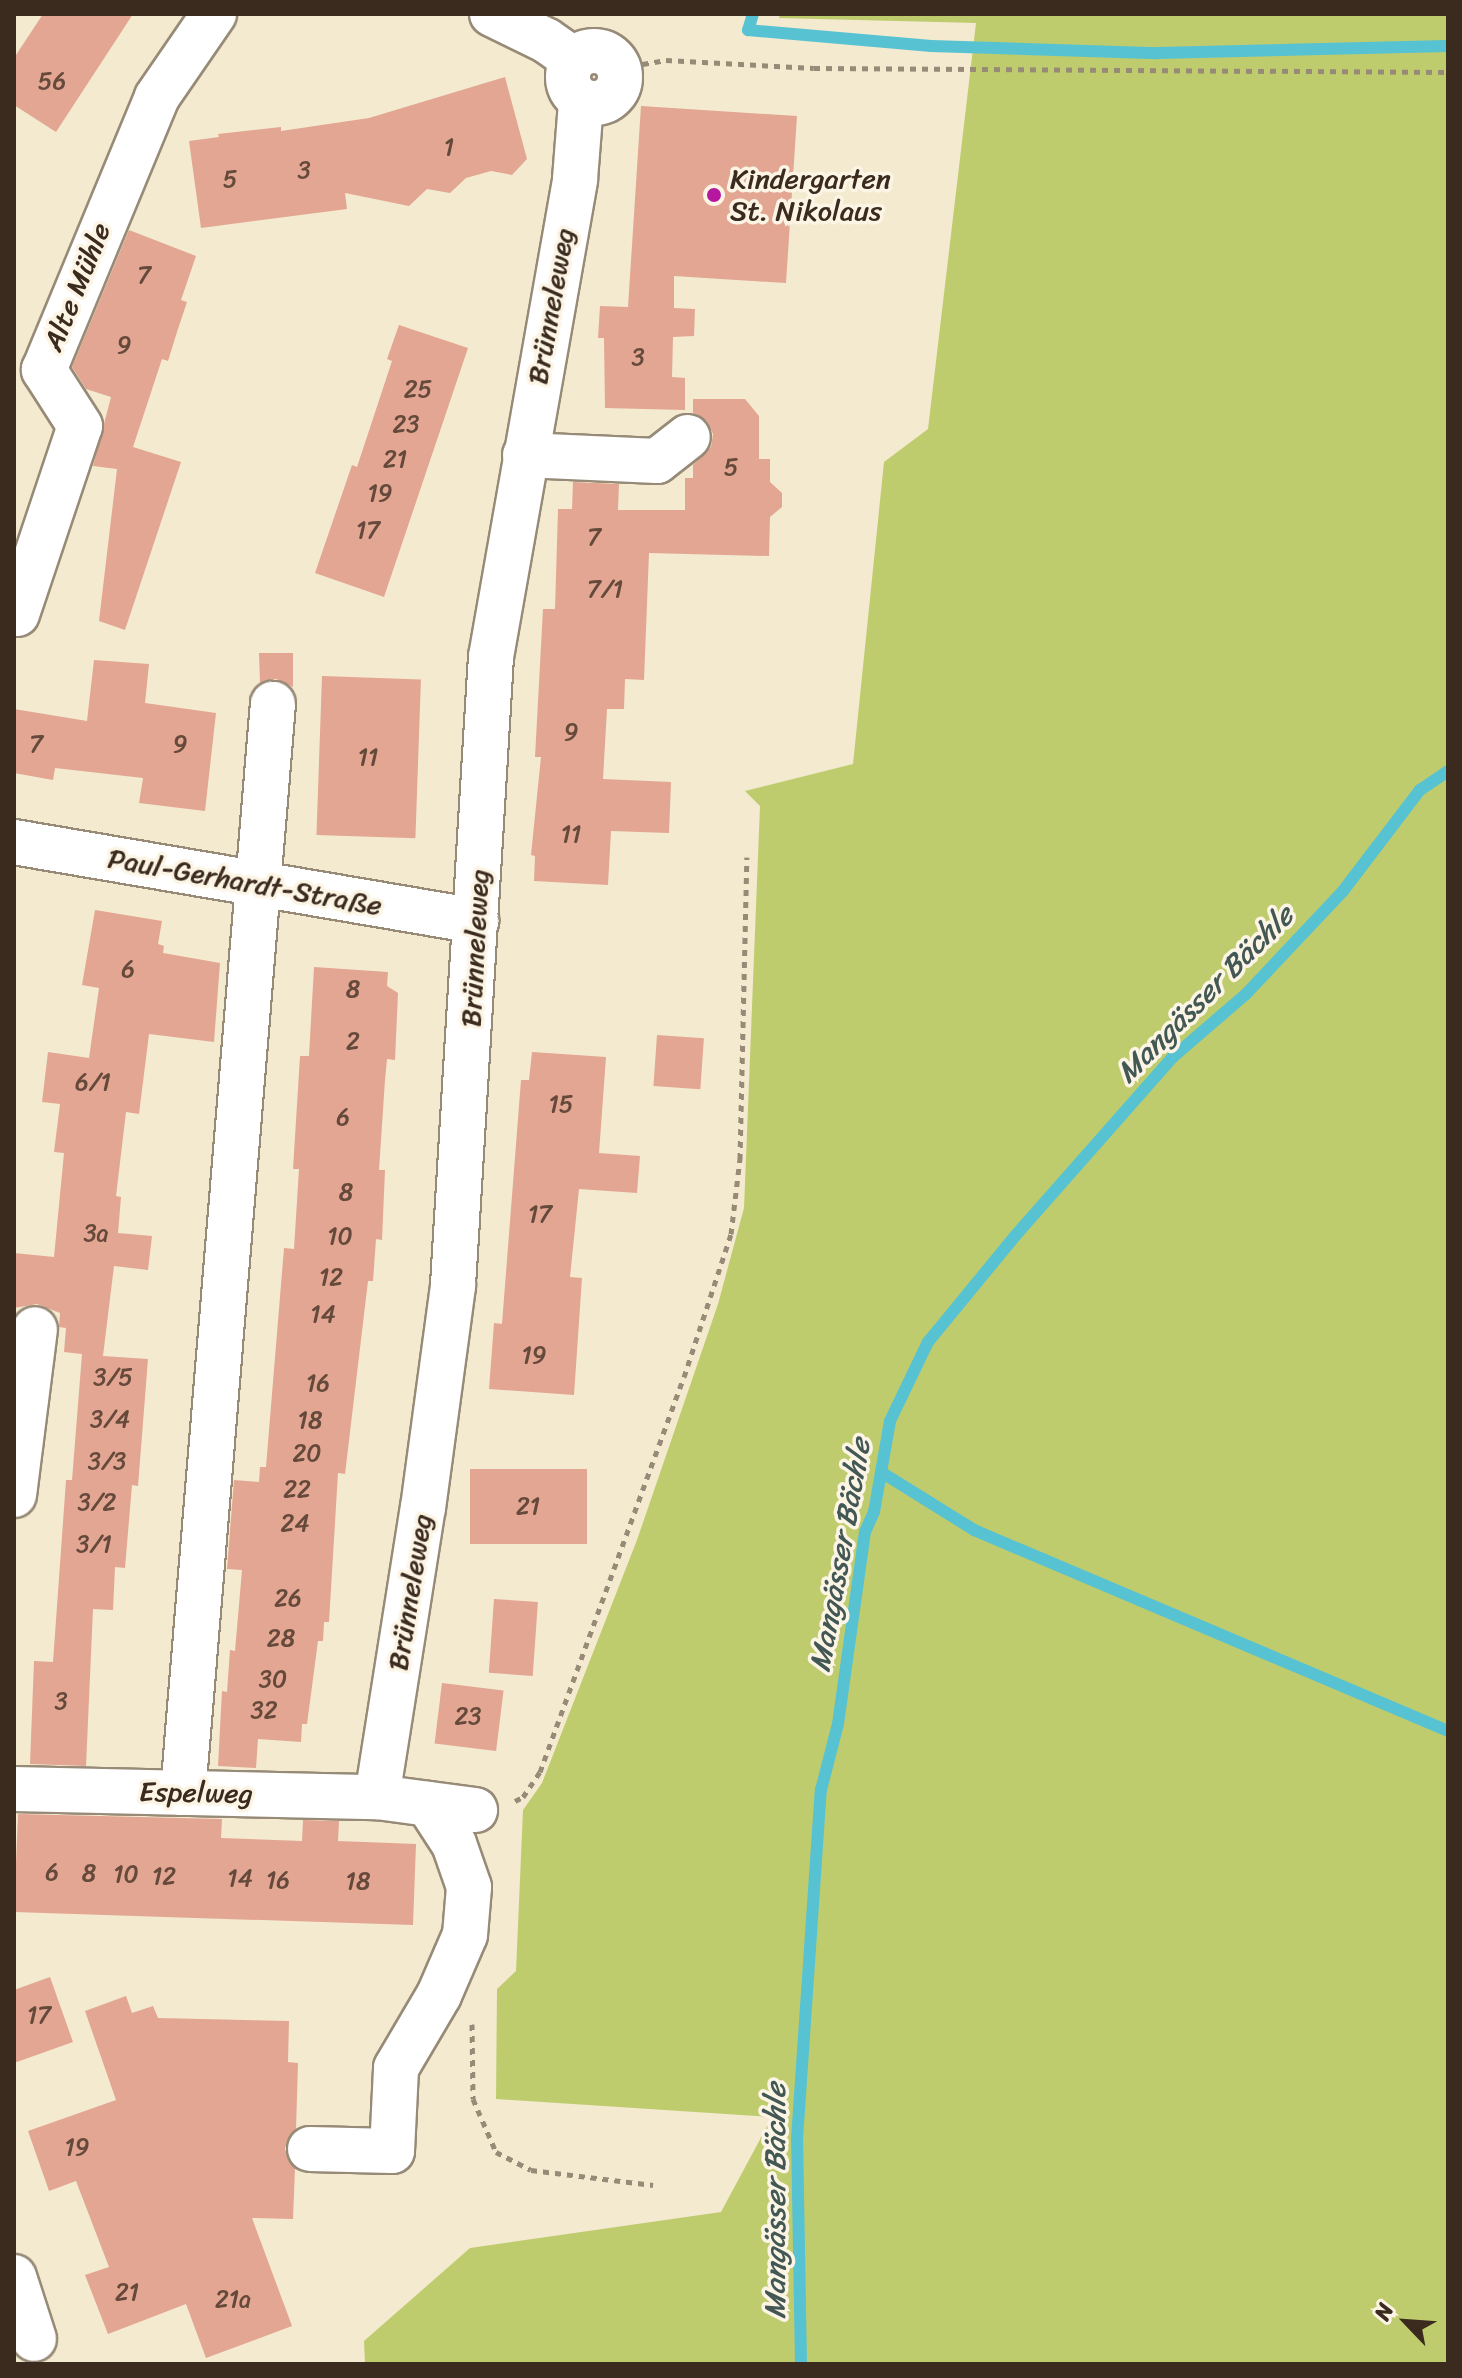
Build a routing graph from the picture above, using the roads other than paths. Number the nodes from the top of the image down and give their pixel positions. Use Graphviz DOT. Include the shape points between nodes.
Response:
graph roads {
  1 [pos="214,14"];
  2 [pos="492,14"];
  3 [pos="573,59"];
  4 [pos="581,102"];
  5 [pos="688,437"];
  6 [pos="525,455"];
  7 [pos="17,614"];
  8 [pos="273,704"];
  9 [pos="14,842"];
  10 [pos="257,884"];
  11 [pos="476,921"];
  12 [pos="35,1329"];
  13 [pos="14,1495"];
  14 [pos="14,1789"];
  15 [pos="183,1793"];
  16 [pos="377,1797"];
  17 [pos="428,1804"];
  18 [pos="475,1810"];
  19 [pos="310,2149"];
  20 [pos="14,2277"];
  21 [pos="34,2339"];
  1 -- 7 [label="street, Alte Mühle" via="157,97 44,370 80,426"];
  2 -- 3 [label="street"];
  3 -- 4 [label="street" via="569,89"];
  3 -- 4 [label="street" via="590,50 608,54 619,68 621,83 613,96 597,104"];
  4 -- 6 [label="street, Brünneleweg" via="575,179"];
  5 -- 6 [label="street" via="657,461"];
  6 -- 11 [label="street, Brünneleweg" via="491,657"];
  8 -- 10 [label="street"];
  9 -- 10 [label="street, Paul-Gerhardt-Straße"];
  10 -- 11 [label="street, Paul-Gerhardt-Straße"];
  10 -- 15 [label="street"];
  11 -- 16 [label="street, Brünneleweg" via="453,1285"];
  12 -- 13 [label="street"];
  14 -- 15 [label="street, Espelweg"];
  15 -- 16 [label="street, Espelweg"];
  16 -- 17 [label="street, Espelweg"];
  17 -- 18 [label="street, Espelweg"];
  17 -- 19 [label="street" via="454,1844 469,1887 465,1935 439,1995 396,2068 392,2151"];
  20 -- 21 [label="street"];
}
